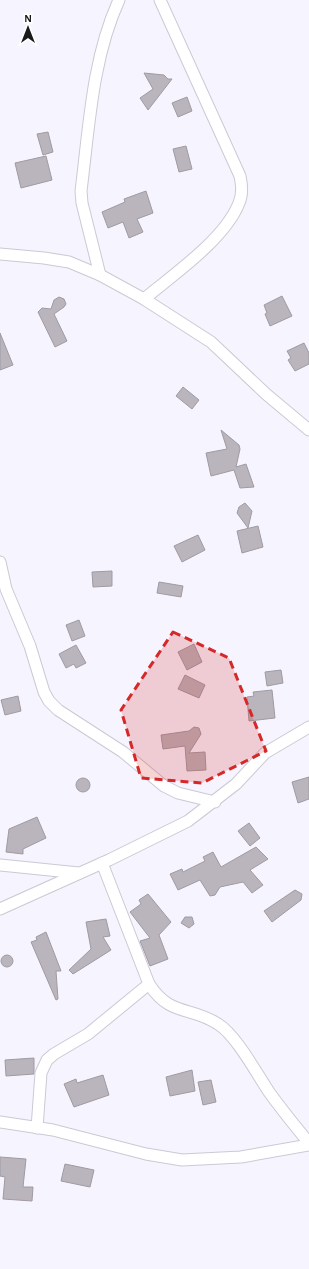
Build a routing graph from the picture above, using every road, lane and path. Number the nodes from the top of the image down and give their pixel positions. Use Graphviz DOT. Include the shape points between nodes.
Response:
graph roads {
  1 [pos="119,0"];
  2 [pos="160,0"];
  3 [pos="0,254"];
  4 [pos="100,275"];
  5 [pos="144,299"];
  6 [pos="309,430"];
  7 [pos="0,562"];
  8 [pos="309,727"];
  9 [pos="214,802"];
  10 [pos="102,863"];
  11 [pos="0,865"];
  12 [pos="80,873"];
  13 [pos="0,909"];
  14 [pos="149,984"];
  15 [pos="0,1122"];
  16 [pos="37,1128"];
  17 [pos="309,1144"];
  1 -- 4 [label="street" via="101,53 81,192"];
  2 -- 5 [label="street" via="240,176 242,189 240,202 220,233"];
  3 -- 4 [label="street" via="69,262"];
  4 -- 5 [label="street"];
  5 -- 6 [label="street" via="211,342"];
  7 -- 9 [label="street" via="6,589 30,646 49,702 123,752 164,786 178,793"];
  8 -- 9 [label="street" via="266,753"];
  9 -- 10 [label="street" via="188,821"];
  10 -- 12 [label="street"];
  10 -- 14 [label="street"];
  11 -- 12 [label="street"];
  12 -- 13 [label="street"];
  14 -- 16 [label="street" via="88,1034 47,1060 41,1073"];
  14 -- 17 [label="street" via="157,997 167,1004 218,1024 229,1033 274,1099"];
  15 -- 16 [label="street"];
  16 -- 17 [label="street" via="182,1160 242,1157"];
}
